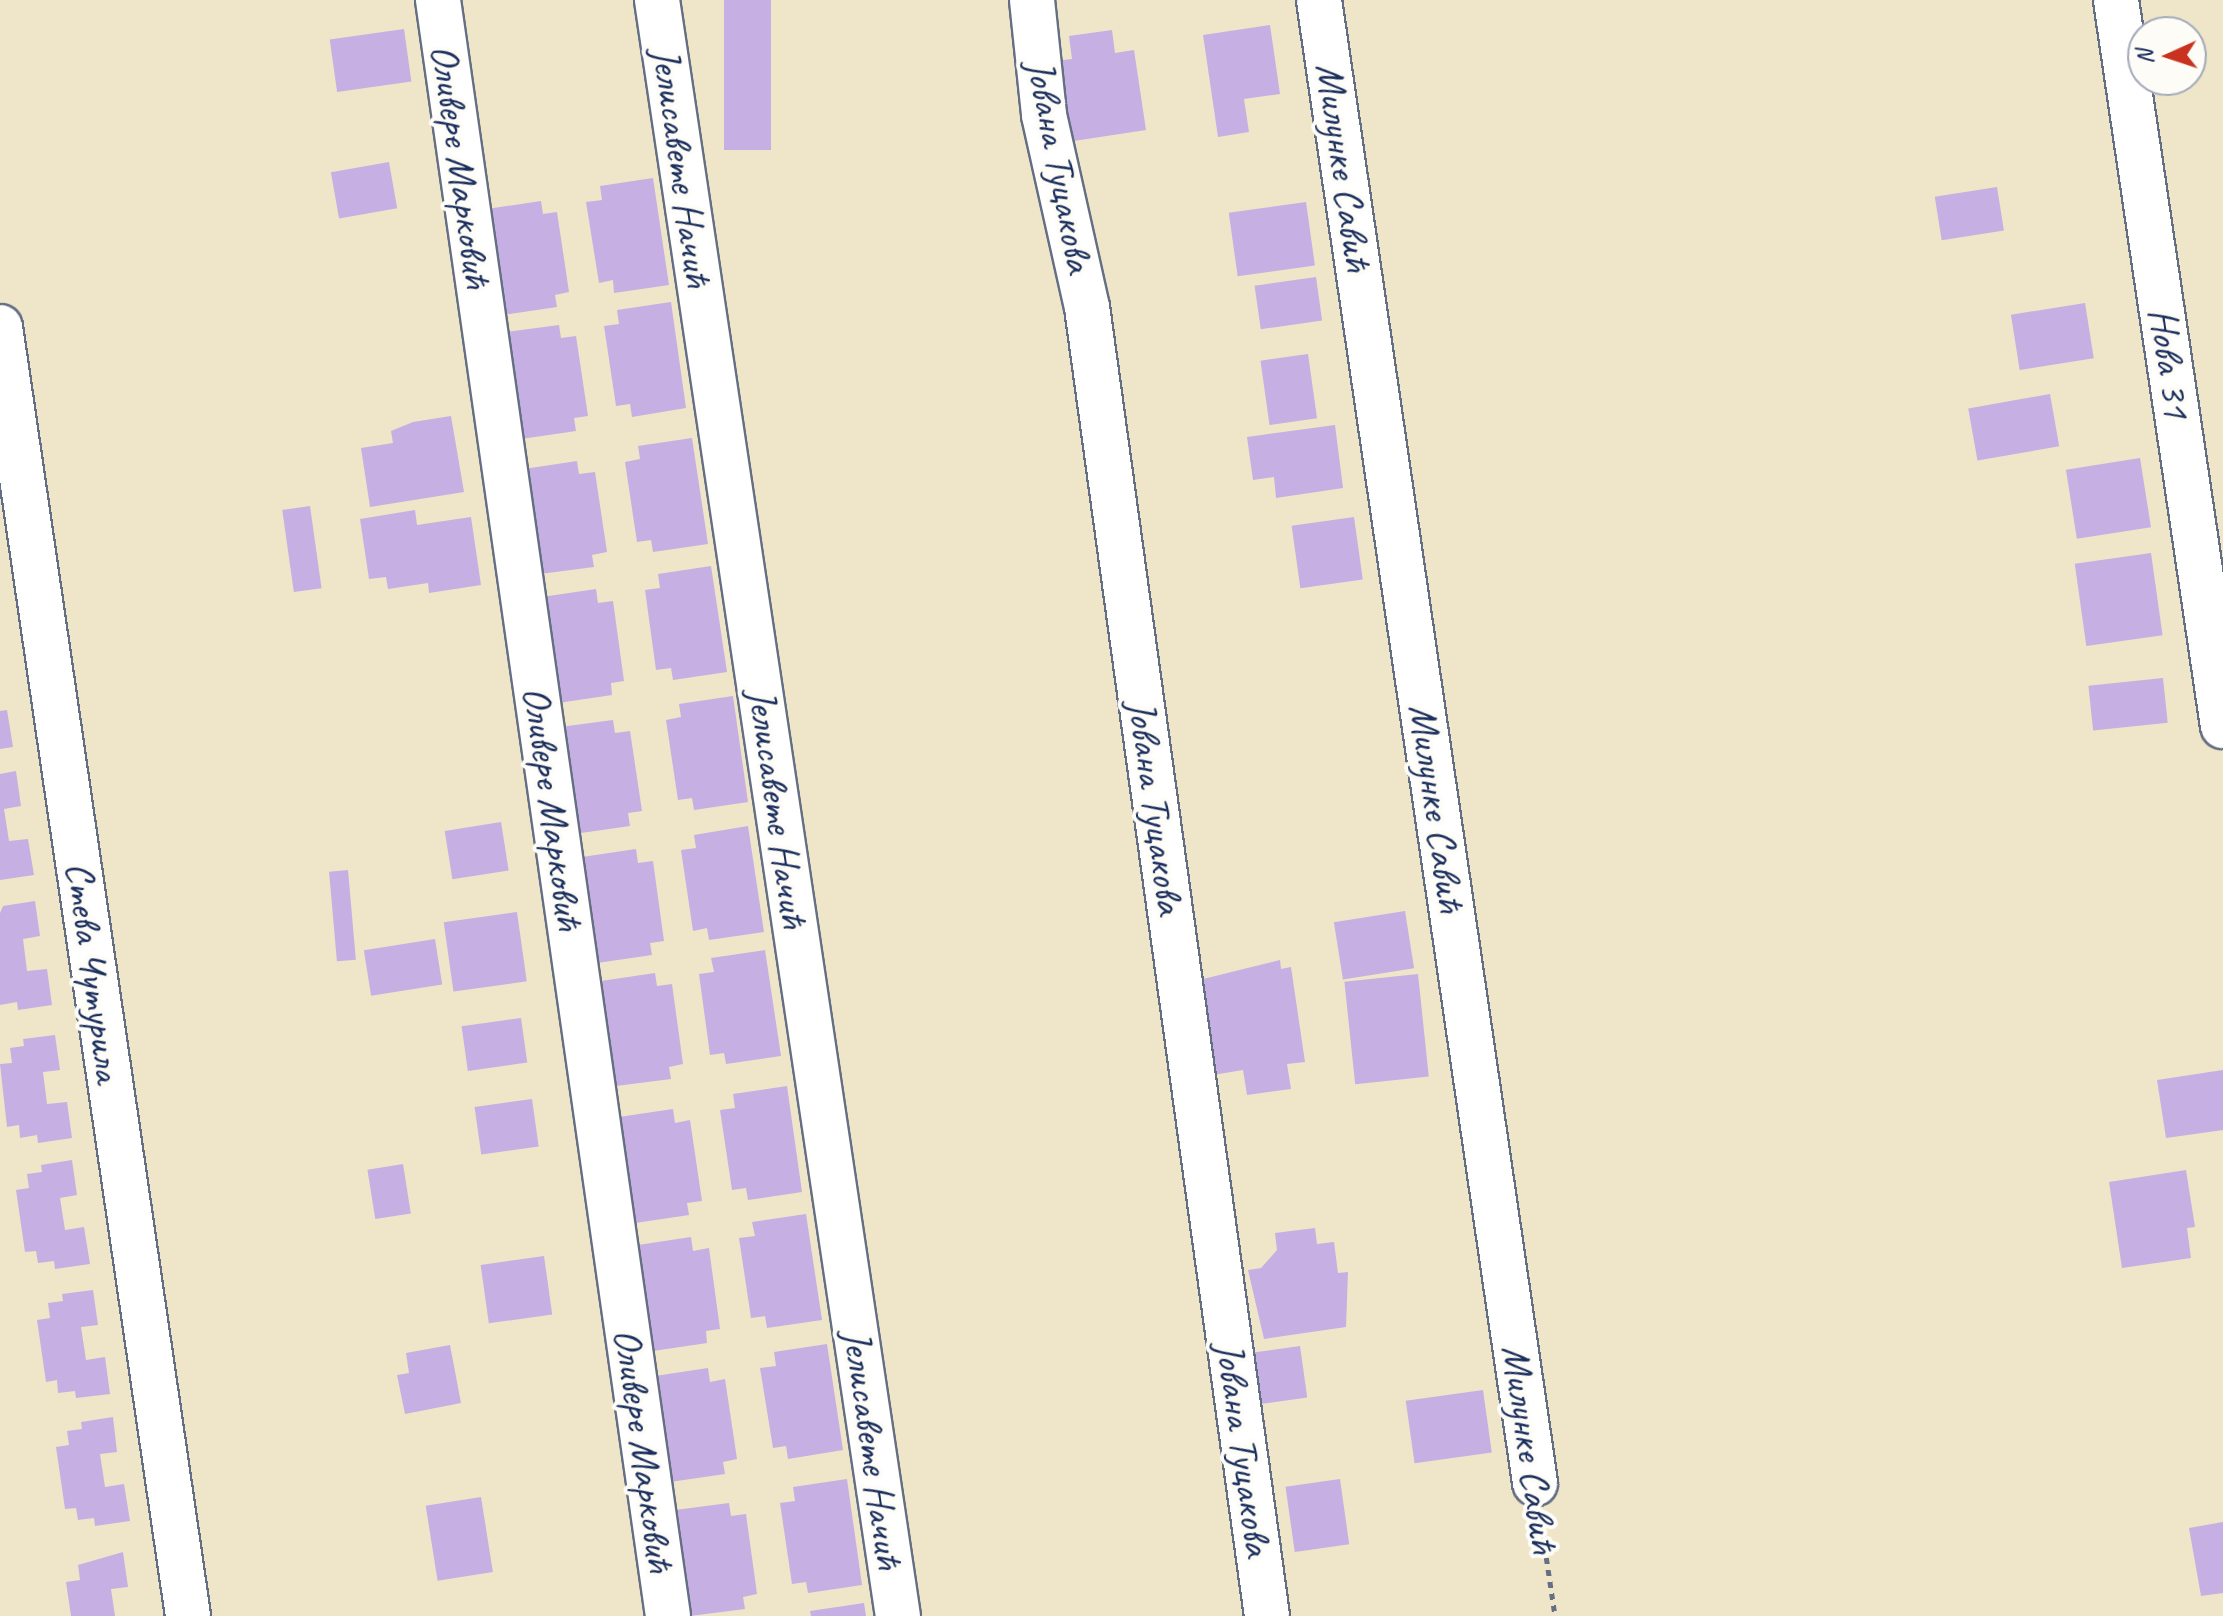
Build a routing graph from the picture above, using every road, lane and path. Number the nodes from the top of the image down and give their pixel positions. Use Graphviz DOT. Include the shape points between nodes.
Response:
graph roads {
  1 [pos="438,0"];
  2 [pos="657,0"];
  3 [pos="1032,0"];
  4 [pos="1319,0"];
  5 [pos="2116,0"];
  6 [pos="0,327"];
  7 [pos="2223,726"];
  8 [pos="1535,1483"];
  9 [pos="188,1616"];
  10 [pos="668,1616"];
  11 [pos="898,1616"];
  12 [pos="1267,1616"];
  13 [pos="1555,1616"];
  1 -- 10 [label="street, Оливере Марковић"];
  2 -- 11 [label="street, Јелисавете Начић"];
  3 -- 12 [label="street, Јована Туцакова" via="1044,115 1087,307"];
  4 -- 8 [label="street, Милунке Савић"];
  5 -- 7 [label="street, Нова 31"];
  6 -- 9 [label="street, Стева Чутурила"];
  8 -- 13 [label="path, Милунке Савић"];
}
